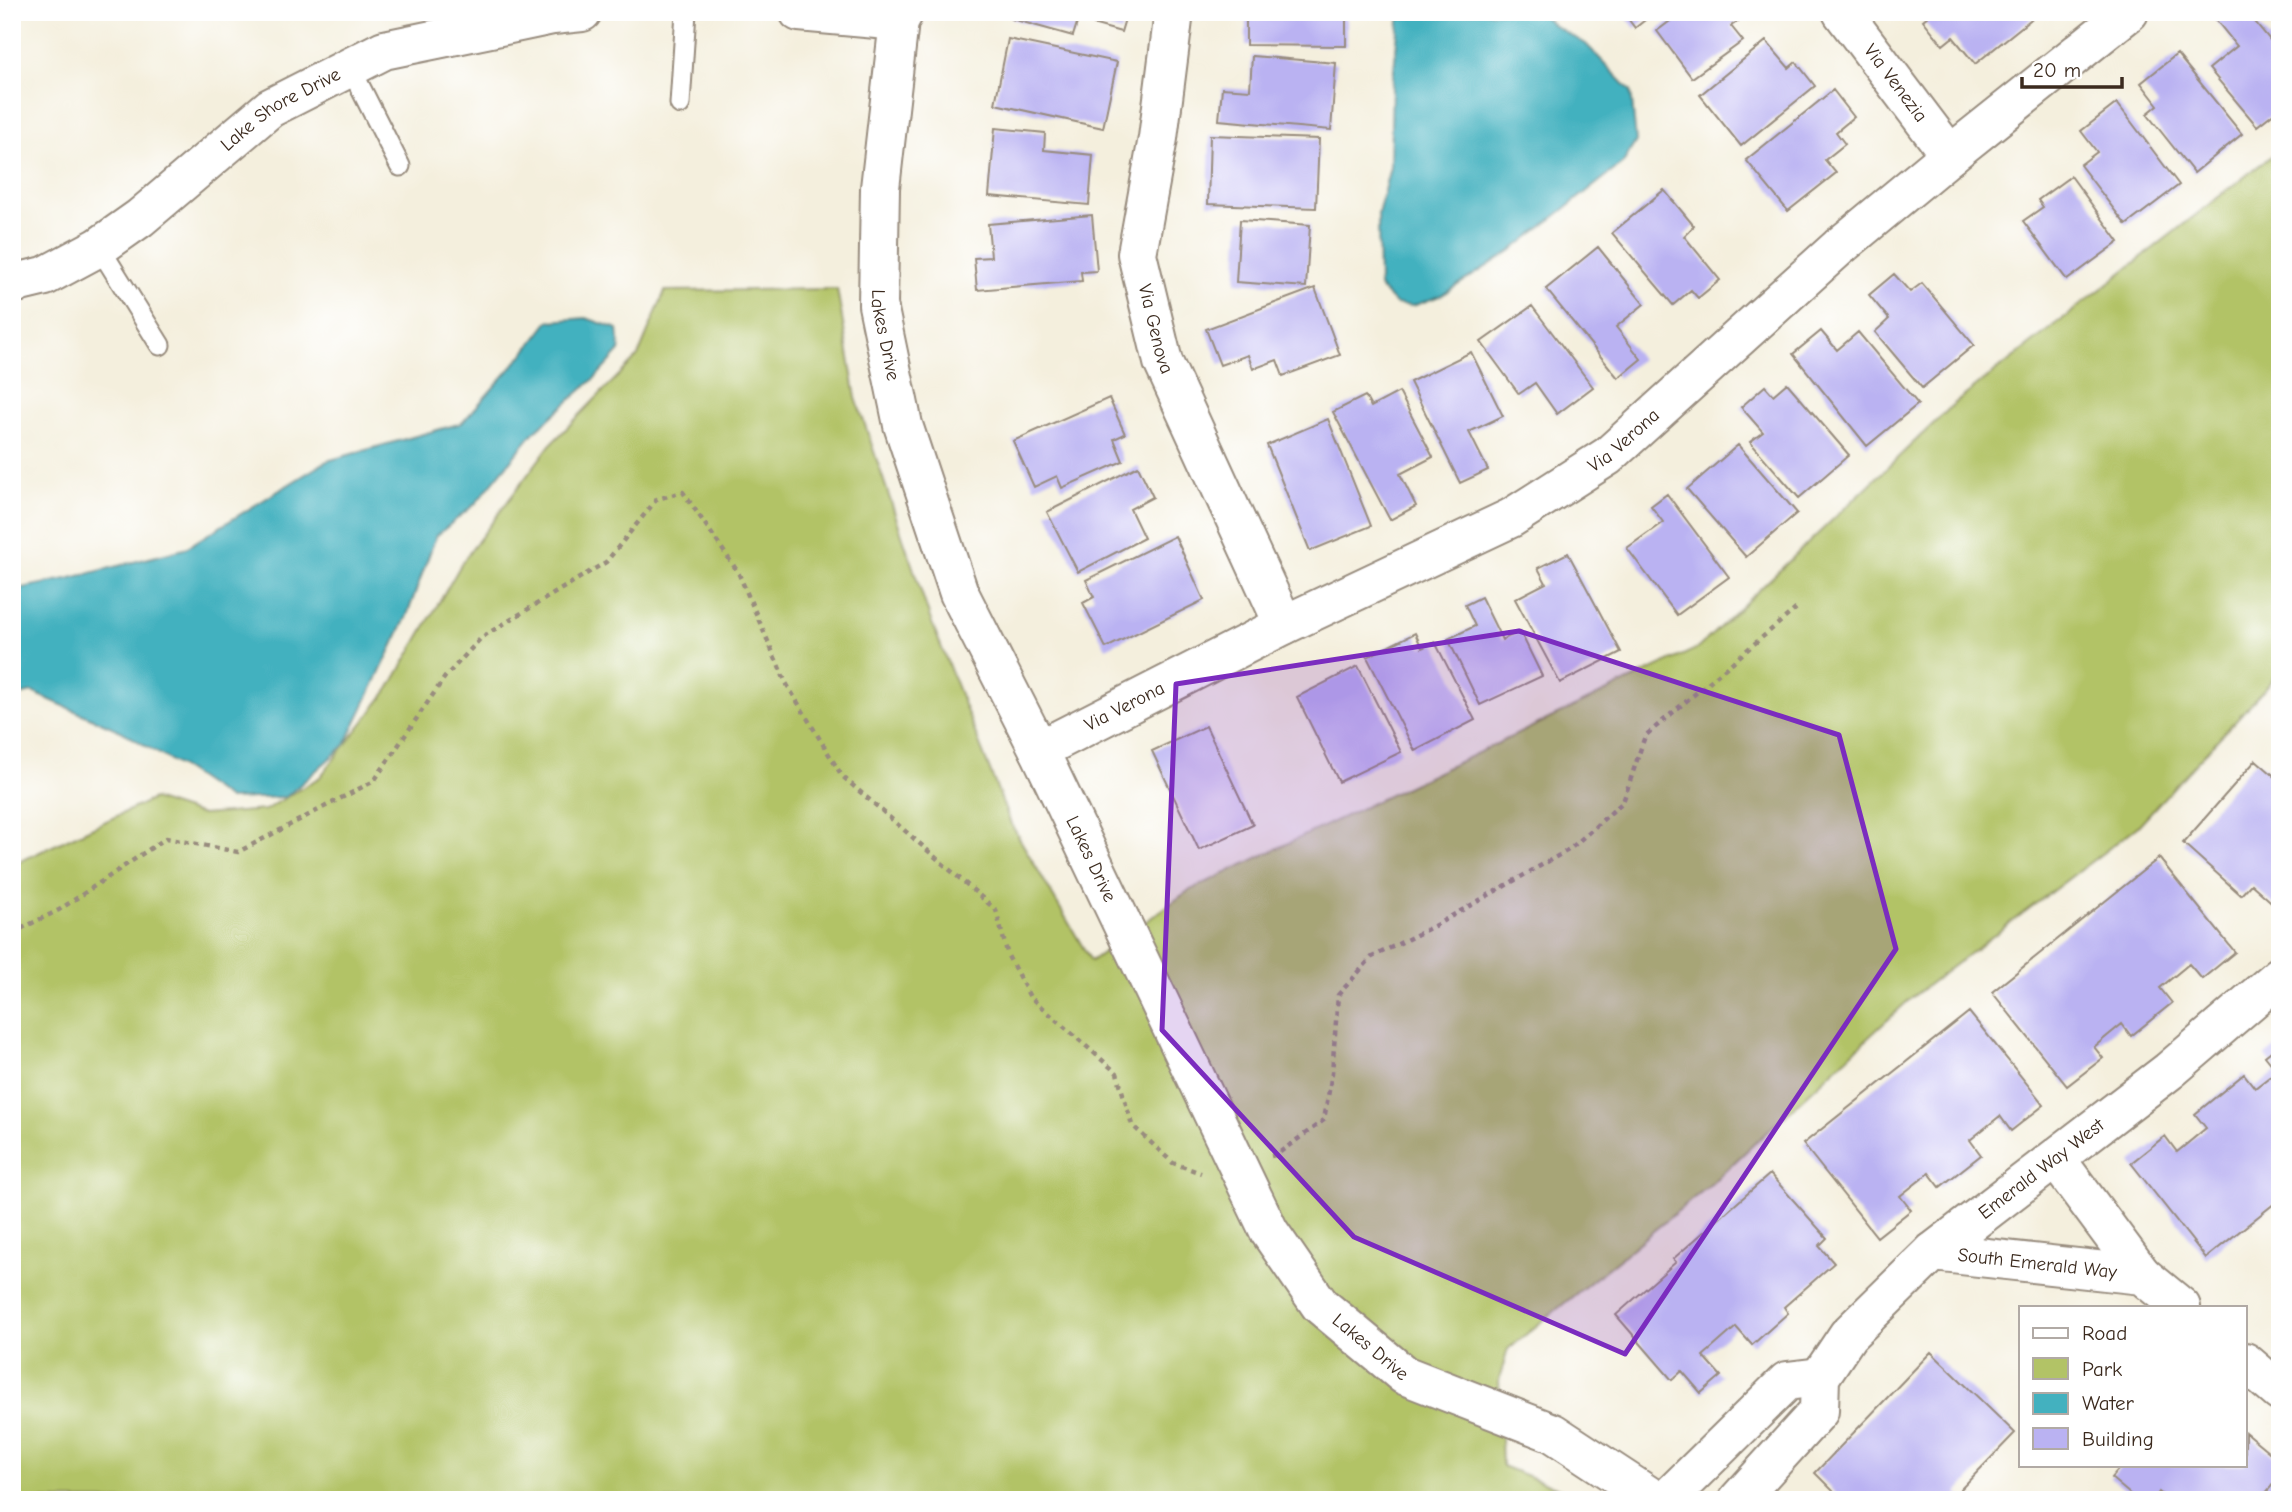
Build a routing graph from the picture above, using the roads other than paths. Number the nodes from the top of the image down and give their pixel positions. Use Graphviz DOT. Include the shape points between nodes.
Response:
graph roads {
  1 [pos="582,12"];
  2 [pos="686,12"];
  3 [pos="799,12"];
  4 [pos="1174,12"];
  5 [pos="1842,12"];
  6 [pos="2129,12"];
  7 [pos="901,17"];
  8 [pos="350,67"];
  9 [pos="680,104"];
  10 [pos="1950,155"];
  11 [pos="400,166"];
  12 [pos="99,247"];
  13 [pos="12,284"];
  14 [pos="160,345"];
  15 [pos="1284,625"];
  16 [pos="1040,750"];
  17 [pos="2280,976"];
  18 [pos="2056,1159"];
  19 [pos="1933,1252"];
  20 [pos="2142,1275"];
  21 [pos="2179,1306"];
  22 [pos="2246,1363"];
  23 [pos="1820,1377"];
  24 [pos="2280,1392"];
  25 [pos="1655,1500"];
  26 [pos="1666,1500"];
  27 [pos="1738,1500"];
  1 -- 8 [label="street, Lake Shore Drive" via="384,50"];
  2 -- 9 [label="lane"];
  3 -- 7 [label="street"];
  4 -- 15 [label="street, Via Genova" via="1137,254 1163,362"];
  5 -- 10 [label="street, Via Venezia"];
  6 -- 10 [label="street, Via Verona"];
  7 -- 16 [label="street, Lakes Drive" via="880,188 878,305 903,425 959,593"];
  8 -- 11 [label="lane"];
  8 -- 12 [label="street, Lake Shore Drive" via="270,108"];
  10 -- 15 [label="street, Via Verona" via="1839,247 1608,456 1511,518"];
  12 -- 13 [label="street, Lake Shore Drive" via="45,276"];
  12 -- 14 [label="lane"];
  15 -- 16 [label="street, Via Verona"];
  16 -- 25 [label="street, Lakes Drive" via="1269,1231 1320,1305 1404,1376 1553,1433"];
  17 -- 18 [label="street, Emerald Way West"];
  18 -- 19 [label="street, Emerald Way West"];
  18 -- 20 [label="street, South Emerald Way"];
  19 -- 20 [label="street, South Emerald Way"];
  19 -- 23 [label="street, Emerald Way West" via="1848,1335"];
  20 -- 21 [label="street, South Emerald Way"];
  22 -- 24 [label="street"];
  23 -- 26 [label="street" via="1787,1381"];
  23 -- 27 [label="street" via="1819,1411"];
}
